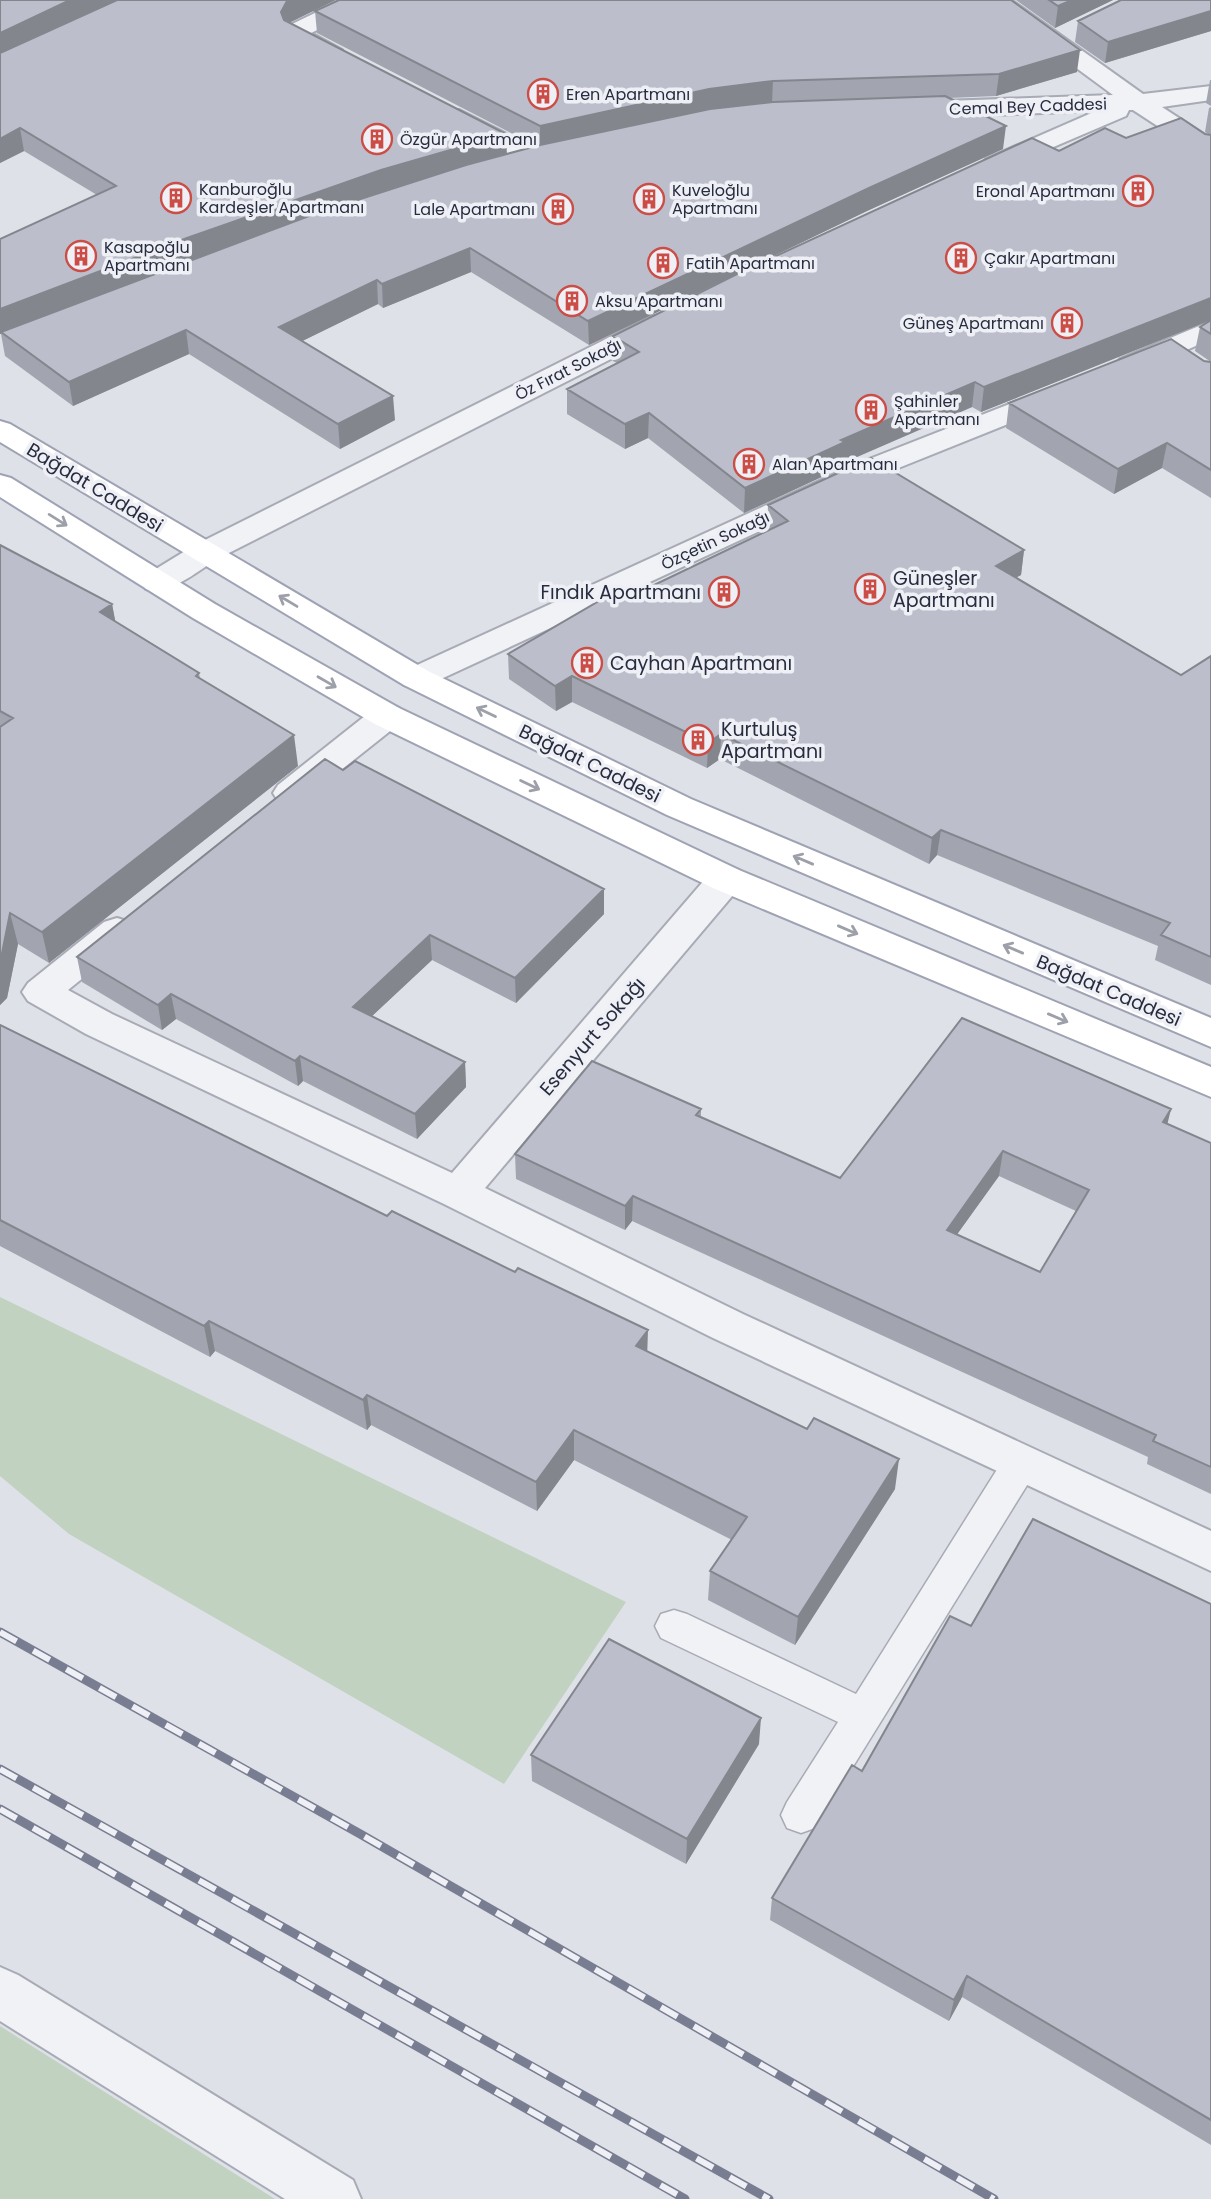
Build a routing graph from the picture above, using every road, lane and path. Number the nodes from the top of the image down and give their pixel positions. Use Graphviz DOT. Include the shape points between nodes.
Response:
graph roads {
  1 [pos="361,0"];
  2 [pos="996,0"];
  3 [pos="1079,28"];
  4 [pos="1055,40"];
  5 [pos="357,67"];
  6 [pos="1211,93"];
  7 [pos="1138,102"];
  8 [pos="439,108"];
  9 [pos="894,110"];
  10 [pos="1211,150"];
  11 [pos="564,153"];
  12 [pos="537,159"];
  13 [pos="497,170"];
  14 [pos="974,173"];
  15 [pos="679,313"];
  16 [pos="1211,329"];
  17 [pos="0,430"];
  18 [pos="0,484"];
  19 [pos="206,552"];
  20 [pos="157,582"];
  21 [pos="416,678"];
  22 [pos="387,716"];
  23 [pos="257,820"];
  24 [pos="726,879"];
  25 [pos="149,906"];
  26 [pos="1211,1033"];
  27 [pos="1211,1083"];
  28 [pos="458,1193"];
  29 [pos="1021,1463"];
  30 [pos="1211,1552"];
  31 [pos="674,1626"];
  32 [pos="864,1716"];
  33 [pos="801,1815"];
  34 [pos="0,1992"];
  35 [pos="334,2199"];
  1 -- 5 [label="street" via="298,30 297,35"];
  2 -- 4 [label="street"];
  3 -- 4 [label="street"];
  4 -- 7 [label="street"];
  6 -- 7 [label="street, Cemal Bey Caddesi"];
  7 -- 9 [label="street, Cemal Bey Caddesi"];
  7 -- 10 [label="street"];
  7 -- 14 [label="street"];
  8 -- 12 [label="street"];
  11 -- 12 [label="street"];
  12 -- 13 [label="street"];
  15 -- 19 [label="street, Öz Fırat Sokağı"];
  16 -- 21 [label="street, Özçetin Sokağı" via="1180,357 1093,380 865,471"];
  17 -- 19 [label="main road, Bağdat Caddesi"];
  18 -- 20 [label="main road, one-way"];
  19 -- 20 [label="street, Öz Fırat Sokağı"];
  21 -- 19 [label="main road, Bağdat Caddesi, one-way"];
  20 -- 22 [label="main road, one-way"];
  26 -- 21 [label="main road, Bağdat Caddesi, one-way" via="680,807"];
  22 -- 23 [label="street"];
  22 -- 24 [label="main road, one-way"];
  24 -- 27 [label="main road, one-way"];
  24 -- 28 [label="street, Esenyurt Sokağı"];
  25 -- 28 [label="street" via="41,992 111,1030"];
  28 -- 29 [label="street"];
  29 -- 30 [label="street"];
  29 -- 32 [label="lane"];
  31 -- 32 [label="lane"];
  32 -- 33 [label="lane"];
  34 -- 35 [label="street"];
}
